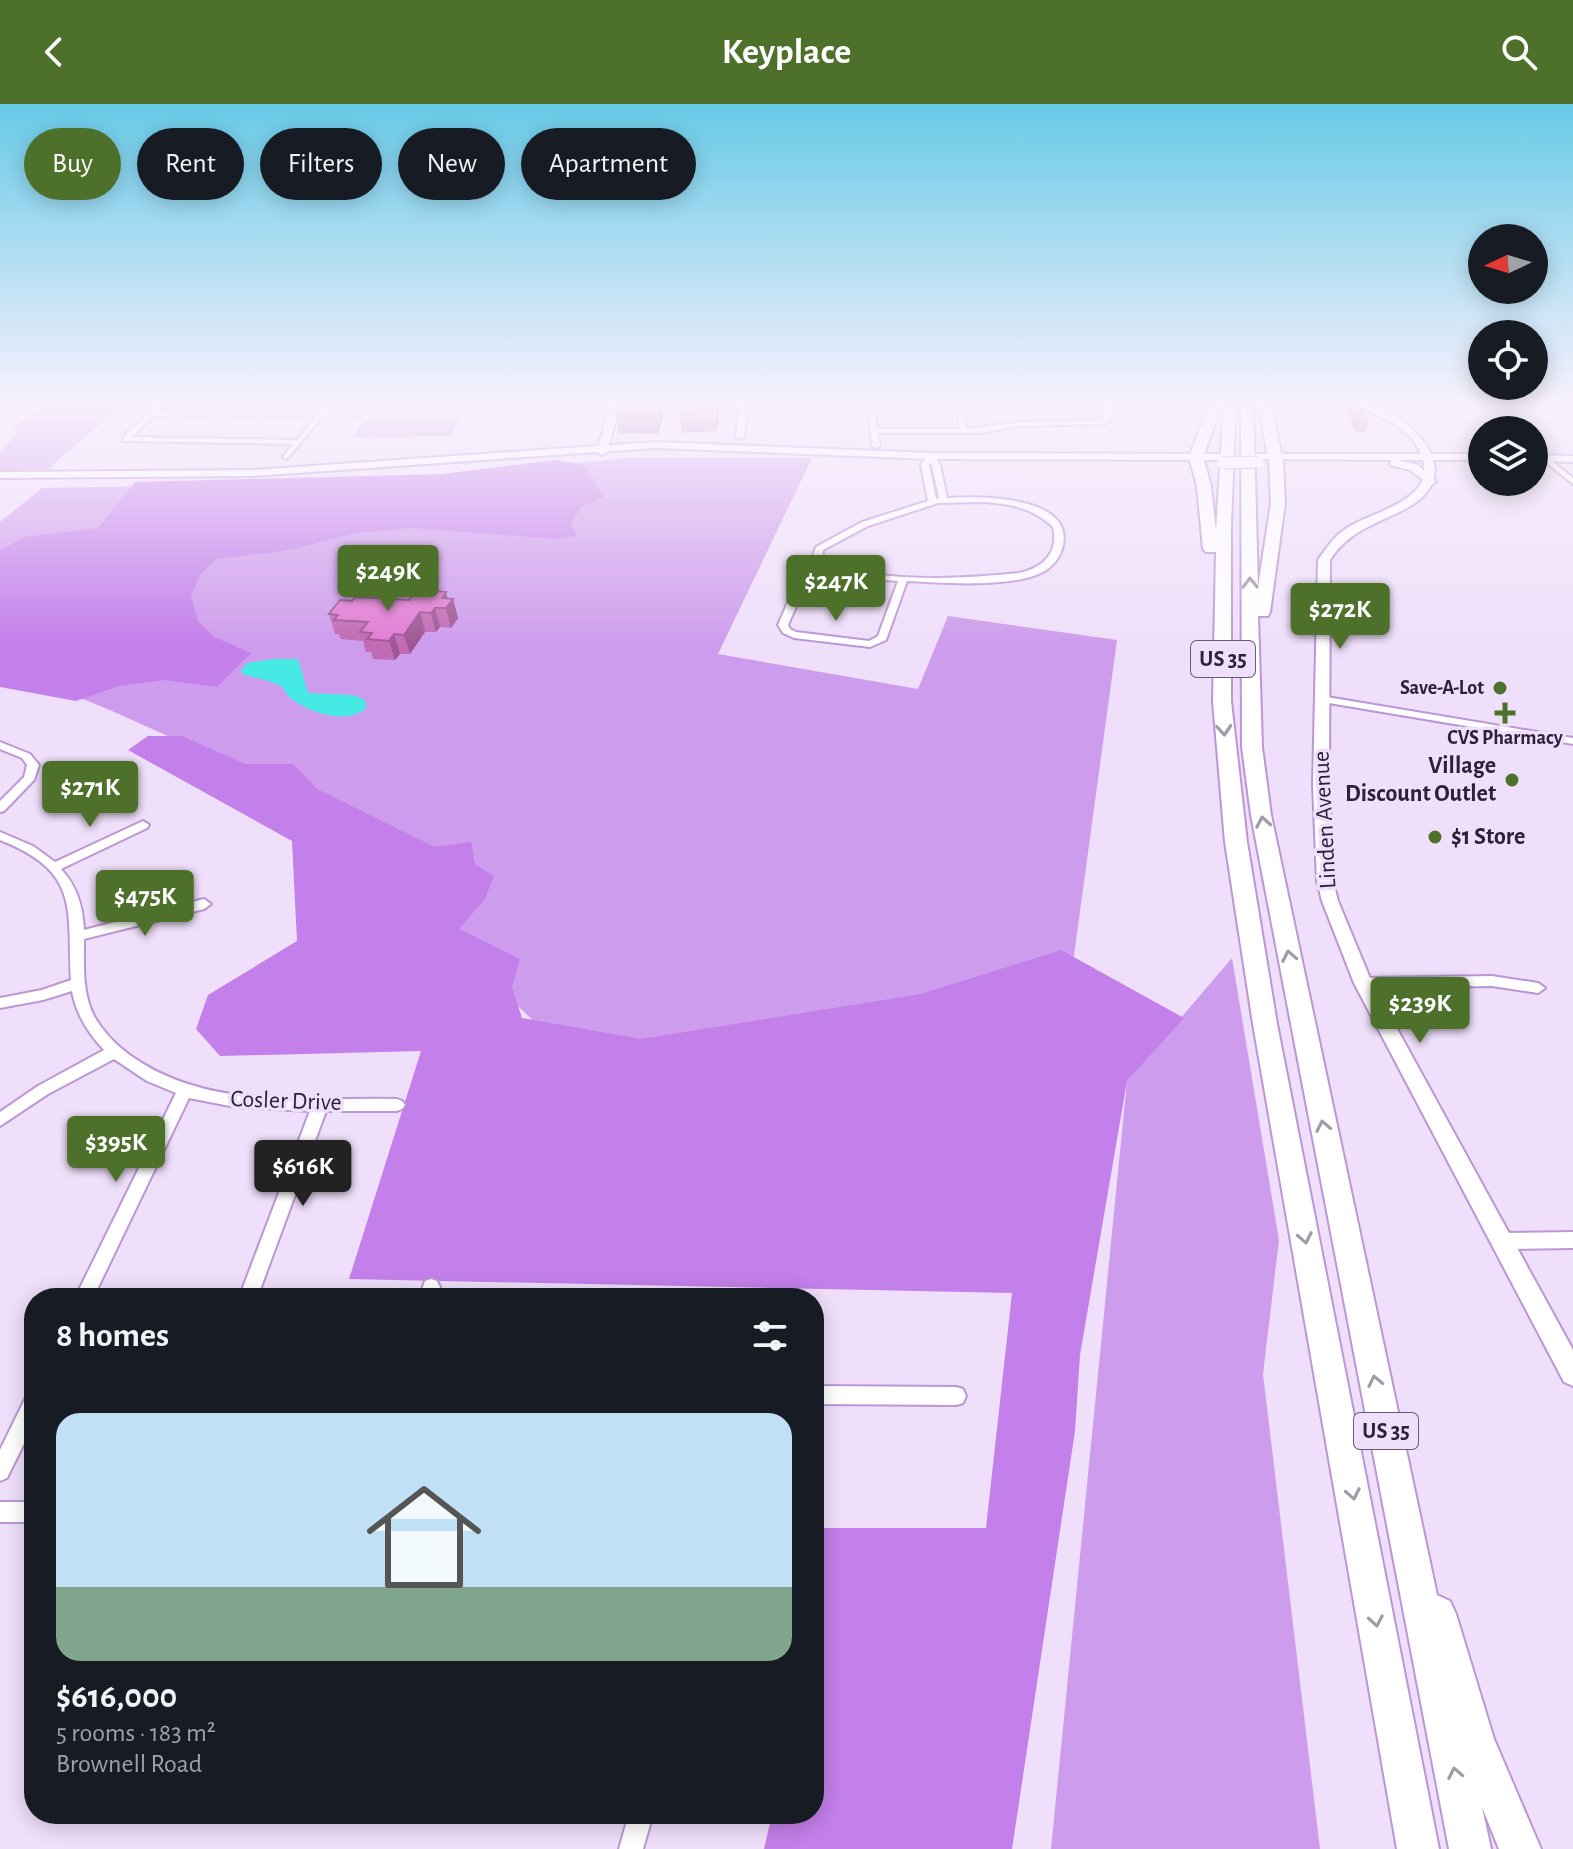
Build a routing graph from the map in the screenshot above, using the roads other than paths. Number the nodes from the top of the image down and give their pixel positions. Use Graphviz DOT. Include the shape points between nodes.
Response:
graph roads {
  1 [pos="928,482"];
  2 [pos="938,482"];
  3 [pos="1201,482"];
  4 [pos="1226,482"];
  5 [pos="1249,482"];
  6 [pos="1275,482"];
  7 [pos="1431,482"];
  8 [pos="944,501"];
  9 [pos="932,502"];
  10 [pos="817,560"];
  11 [pos="903,579"];
  12 [pos="1252,661"];
  13 [pos="1321,699"];
  14 [pos="1222,701"];
  15 [pos="1573,741"];
  16 [pos="0,745"];
  17 [pos="0,808"];
  18 [pos="143,825"];
  19 [pos="0,836"];
  20 [pos="54,867"];
  21 [pos="204,904"];
  22 [pos="77,936"];
  23 [pos="79,983"];
  24 [pos="1363,983"];
  25 [pos="1538,988"];
  26 [pos="0,1003"];
  27 [pos="1282,1019"];
  28 [pos="115,1051"];
  29 [pos="185,1091"];
  30 [pos="321,1103"];
  31 [pos="397,1105"];
  32 [pos="0,1120"];
  33 [pos="1573,1240"];
  34 [pos="1501,1241"];
  35 [pos="89,1288"];
  36 [pos="252,1288"];
  37 [pos="1573,1374"];
  38 [pos="824,1395"];
  39 [pos="956,1396"];
  40 [pos="24,1422"];
  41 [pos="0,1471"];
  42 [pos="1397,1484"];
  43 [pos="0,1512"];
  44 [pos="24,1512"];
  45 [pos="638,1824"];
  46 [pos="1417,1847"];
  47 [pos="631,1849"];
  48 [pos="1470,1849"];
  49 [pos="1520,1849"];
  1 -- 9 [label="street"];
  2 -- 8 [label="street"];
  3 -- 14 [label="highway" via="1211,545"];
  4 -- 14 [label="highway, US 35"];
  12 -- 5 [label="highway, US 35, one-way"];
  6 -- 12 [label="highway" via="1276,533"];
  7 -- 13 [label="main road, Linden Avenue" via="1411,500 1346,531 1327,552"];
  8 -- 9 [label="street"];
  8 -- 11 [label="street" via="1007,503 1038,511 1057,526 1055,555 1040,570 1018,577"];
  9 -- 10 [label="street" via="853,529 819,549"];
  10 -- 11 [label="street" via="835,570"];
  10 -- 11 [label="street" via="783,625 794,635 870,644 882,638"];
  27 -- 12 [label="highway, US 35, one-way" via="1278,899 1252,747"];
  13 -- 15 [label="street"];
  13 -- 24 [label="main road, Linden Avenue" via="1325,881"];
  14 -- 27 [label="highway, US 35, one-way" via="1247,915"];
  16 -- 17 [label="street" via="26,756 33,765 30,778"];
  18 -- 20 [label="street"];
  19 -- 20 [label="street, Cosler Drive"];
  20 -- 22 [label="street, Cosler Drive" via="75,904"];
  21 -- 22 [label="street"];
  22 -- 23 [label="street, Cosler Drive"];
  23 -- 26 [label="street"];
  23 -- 28 [label="street, Cosler Drive" via="88,1017"];
  24 -- 25 [label="street" via="1492,981"];
  24 -- 34 [label="main road, Linden Avenue"];
  42 -- 27 [label="highway, US 35, one-way"];
  27 -- 46 [label="highway, US 35, one-way"];
  28 -- 29 [label="street, Cosler Drive" via="152,1077"];
  28 -- 32 [label="street"];
  29 -- 30 [label="street, Cosler Drive" via="235,1101"];
  29 -- 35 [label="street"];
  30 -- 31 [label="street, Cosler Drive"];
  30 -- 36 [label="street"];
  33 -- 34 [label="street"];
  34 -- 37 [label="main road, Linden Avenue"];
  38 -- 39 [label="street"];
  40 -- 41 [label="street"];
  48 -- 42 [label="highway, US 35, one-way"];
  42 -- 49 [label="highway" via="1475,1741"];
  43 -- 44 [label="street"];
  45 -- 47 [label="street"];
}
